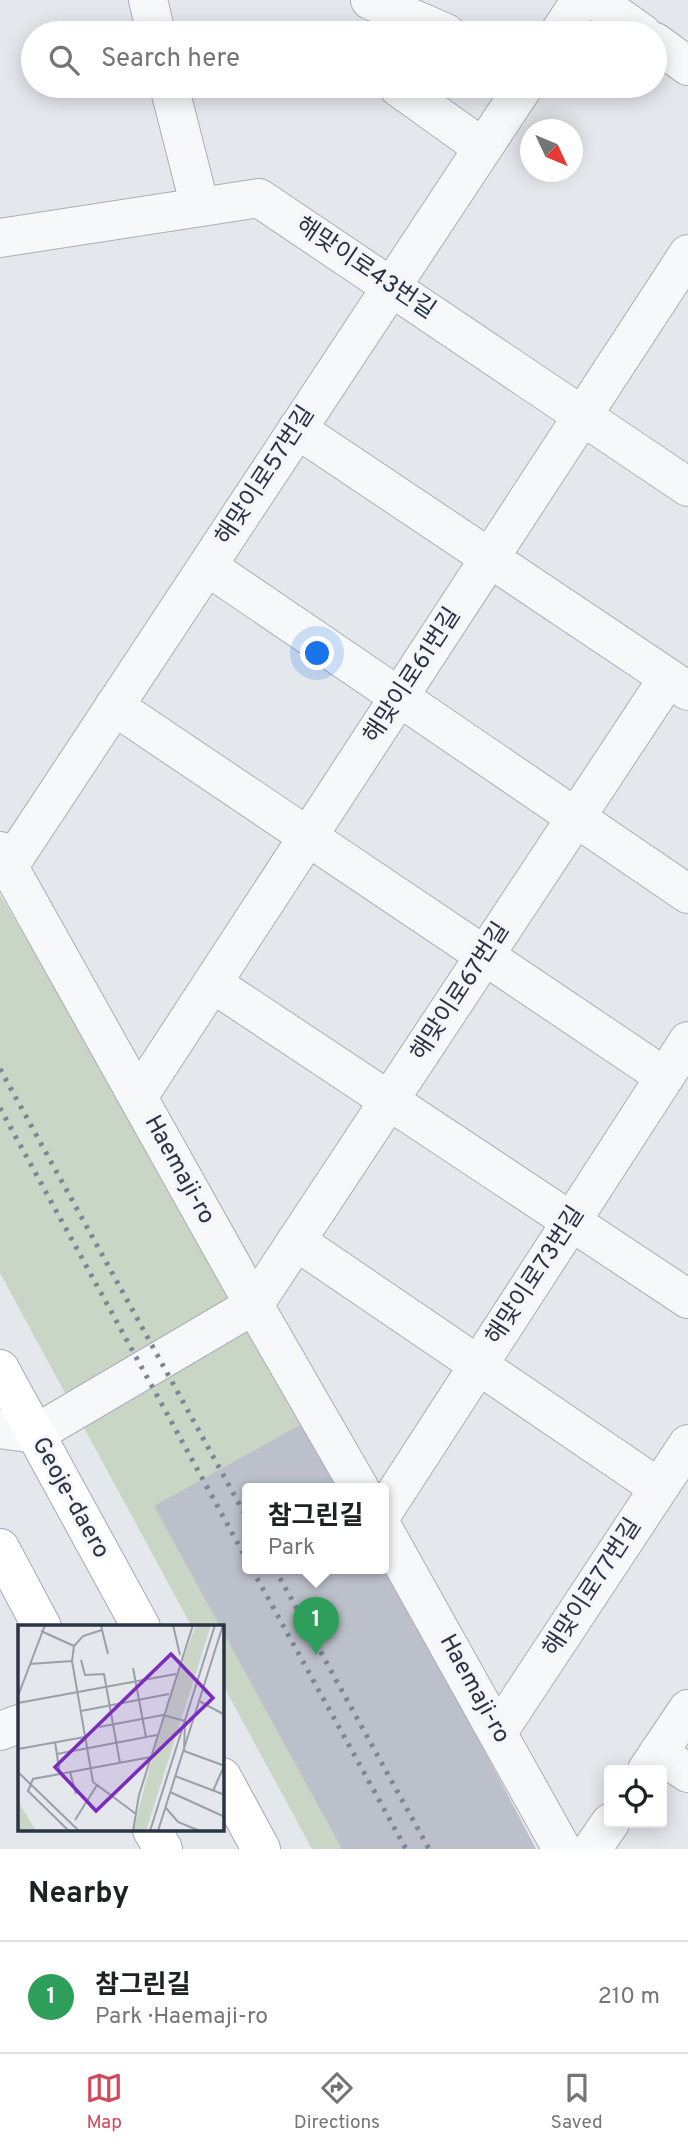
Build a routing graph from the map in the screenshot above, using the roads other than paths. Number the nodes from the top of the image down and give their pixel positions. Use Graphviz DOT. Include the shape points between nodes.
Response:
graph roads {
  1 [pos="148,0"];
  2 [pos="370,0"];
  3 [pos="581,0"];
  4 [pos="595,0"];
  5 [pos="153,21"];
  6 [pos="418,21"];
  7 [pos="567,21"];
  8 [pos="625,21"];
  9 [pos="667,51"];
  10 [pos="688,66"];
  11 [pos="172,98"];
  12 [pos="413,98"];
  13 [pos="515,98"];
  14 [pos="483,148"];
  15 [pos="200,207"];
  16 [pos="0,238"];
  17 [pos="688,254"];
  18 [pos="391,287"];
  19 [pos="583,416"];
  20 [pos="297,429"];
  21 [pos="688,487"];
  22 [pos="489,558"];
  23 [pos="206,566"];
  24 [pos="678,685"];
  25 [pos="399,697"];
  26 [pos="114,706"];
  27 [pos="576,818"];
  28 [pos="308,837"];
  29 [pos="4,858"];
  30 [pos="688,894"];
  31 [pos="485,956"];
  32 [pos="212,983"];
  33 [pos="688,1041"];
  34 [pos="665,1077"];
  35 [pos="138,1097"];
  36 [pos="389,1101"];
  37 [pos="571,1221"];
  38 [pos="296,1241"];
  39 [pos="688,1299"];
  40 [pos="254,1306"];
  41 [pos="478,1366"];
  42 [pos="0,1368"];
  43 [pos="18,1432"];
  44 [pos="688,1444"];
  45 [pos="357,1483"];
  46 [pos="659,1488"];
  47 [pos="389,1503"];
  48 [pos="389,1540"];
  49 [pos="0,1548"];
  50 [pos="41,1625"];
  51 [pos="140,1625"];
  52 [pos="688,1709"];
  53 [pos="18,1724"];
  54 [pos="0,1731"];
  55 [pos="498,1732"];
  56 [pos="664,1765"];
  57 [pos="224,1781"];
  58 [pos="607,1828"];
  59 [pos="153,1832"];
  60 [pos="222,1832"];
  61 [pos="163,1849"];
  62 [pos="235,1849"];
  63 [pos="261,1849"];
  64 [pos="562,1849"];
  65 [pos="592,1849"];
  1 -- 5 [label="street"];
  2 -- 6 [label="street"];
  3 -- 7 [label="street"];
  4 -- 8 [label="street"];
  9 -- 10 [label="street"];
  11 -- 15 [label="street"];
  12 -- 14 [label="street"];
  13 -- 14 [label="street, 해맞이로57번길"];
  14 -- 18 [label="street, 해맞이로57번길"];
  15 -- 16 [label="street, 해맞이로43번길"];
  15 -- 18 [label="street, 해맞이로43번길" via="260,198"];
  17 -- 19 [label="street, 해맞이로61번길"];
  18 -- 19 [label="street, 해맞이로43번길"];
  18 -- 20 [label="street, 해맞이로57번길"];
  19 -- 21 [label="street, 해맞이로43번길"];
  19 -- 22 [label="street, 해맞이로61번길"];
  20 -- 22 [label="street"];
  20 -- 23 [label="street, 해맞이로57번길"];
  22 -- 24 [label="street"];
  22 -- 25 [label="street, 해맞이로61번길"];
  23 -- 25 [label="street"];
  23 -- 26 [label="street, 해맞이로57번길"];
  24 -- 27 [label="street, 해맞이로67번길"];
  25 -- 27 [label="street"];
  25 -- 28 [label="street, 해맞이로61번길"];
  26 -- 28 [label="street"];
  26 -- 29 [label="street, 해맞이로57번길"];
  27 -- 30 [label="street"];
  27 -- 31 [label="street, 해맞이로67번길"];
  28 -- 31 [label="street"];
  28 -- 32 [label="street, 해맞이로61번길"];
  29 -- 35 [label="street, Haemaji-ro"];
  31 -- 34 [label="street"];
  31 -- 36 [label="street, 해맞이로67번길"];
  32 -- 35 [label="street, 해맞이로61번길"];
  32 -- 36 [label="street"];
  33 -- 34 [label="street, 해맞이로73번길"];
  34 -- 37 [label="street, 해맞이로73번길"];
  35 -- 40 [label="street, Haemaji-ro"];
  36 -- 37 [label="street"];
  36 -- 38 [label="street, 해맞이로67번길"];
  37 -- 39 [label="street"];
  37 -- 41 [label="street, 해맞이로73번길"];
  38 -- 40 [label="street, 해맞이로67번길"];
  38 -- 41 [label="street"];
  40 -- 43 [label="street"];
  40 -- 45 [label="street, Haemaji-ro"];
  41 -- 46 [label="street"];
  41 -- 47 [label="street, 해맞이로73번길"];
  42 -- 43 [label="main road, Geoje-daero"];
  43 -- 51 [label="main road, Geoje-daero"];
  44 -- 46 [label="street, 해맞이로77번길"];
  46 -- 55 [label="street, 해맞이로77번길"];
  48 -- 55 [label="street, Haemaji-ro"];
  49 -- 50 [label="main road"];
  52 -- 56 [label="street"];
  53 -- 54 [label="street"];
  55 -- 64 [label="street, Haemaji-ro"];
  57 -- 63 [label="main road"];
  58 -- 65 [label="street"];
  59 -- 61 [label="main road"];
  60 -- 62 [label="main road"];
}
